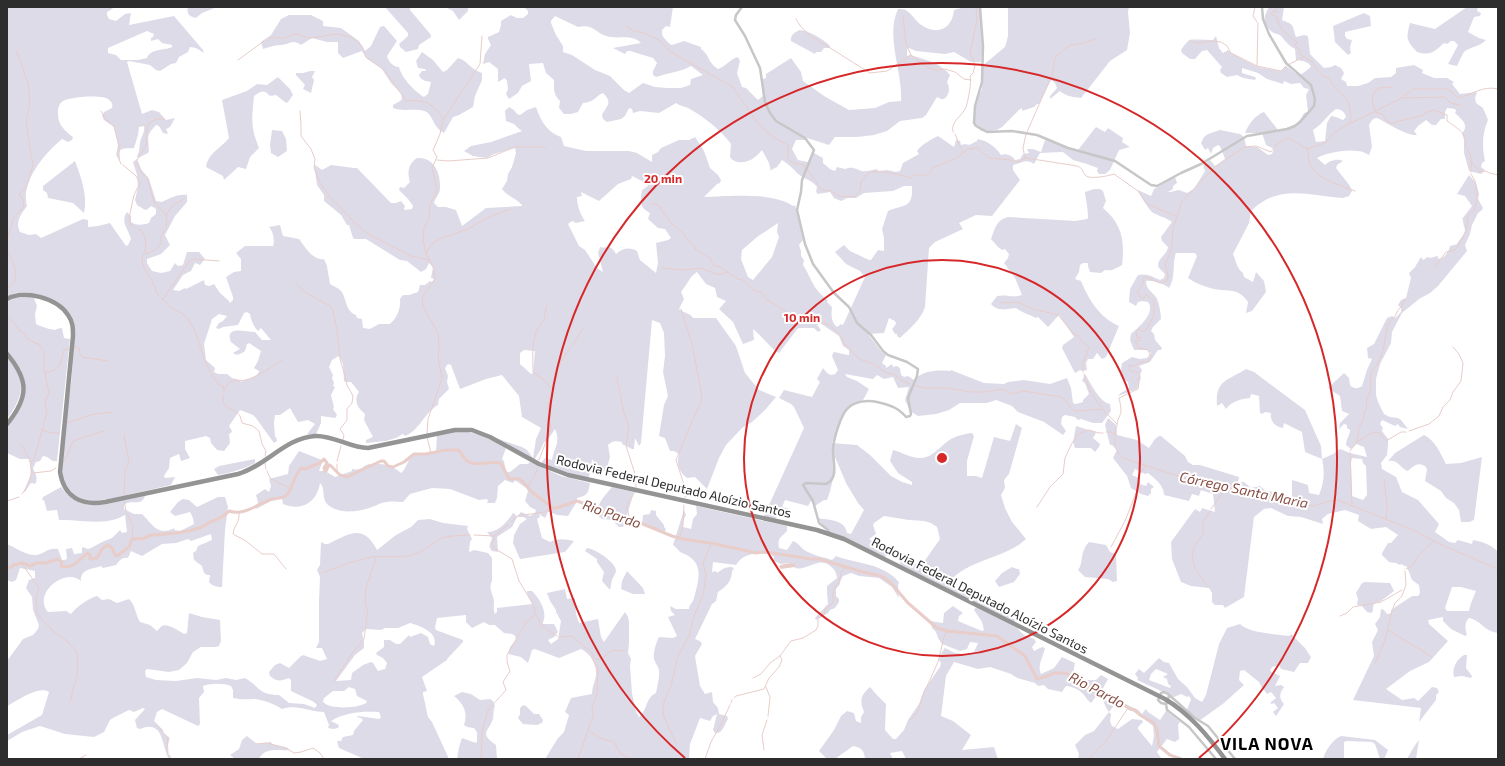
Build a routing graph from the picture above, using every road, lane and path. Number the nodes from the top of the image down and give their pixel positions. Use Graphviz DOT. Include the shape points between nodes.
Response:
graph roads {
  1 [pos="742,7"];
  2 [pos="980,7"];
  3 [pos="1262,7"];
  4 [pos="7,300"];
  5 [pos="7,354"];
  6 [pos="7,424"];
  7 [pos="829,533"];
  8 [pos="878,556"];
  9 [pos="888,557"];
  10 [pos="898,562"];
  11 [pos="886,563"];
  12 [pos="894,567"];
  13 [pos="905,569"];
  14 [pos="1168,700"];
  15 [pos="1216,759"];
  16 [pos="1225,759"];
  17 [pos="1235,759"];
  1 -- 7 [label="street" via="735,20 760,68 765,102 770,113 776,121 805,138 814,150 802,180 797,210 813,266 884,353 918,369 908,398 911,414 909,417 906,418 895,407 870,401 848,407 834,442 834,469 830,482 803,485 813,501 819,524"];
  2 -- 3 [label="street" via="983,51 981,86 974,116 976,126 987,132 1012,131 1037,135 1068,148 1115,161 1151,185 1157,186 1201,164 1247,136 1295,126 1314,106 1315,99 1311,86 1286,63 1269,34 1263,19"];
  4 -- 7 [label="highway, Rodovia Federal Deputado Aloízio Santos" via="24,294 39,297 64,310 72,322 73,336 60,472 64,488 76,499 84,502 105,502 242,472 257,467 294,441 306,437 321,436 368,448 461,429 483,434 539,464 568,475"];
  5 -- 6 [label="highway" via="20,370 24,387 21,400"];
  7 -- 8 [label="highway, Rodovia Federal Deputado Aloízio Santos"];
  8 -- 9 [label="highway"];
  8 -- 11 [label="highway"];
  8 -- 13 [label="highway, Rodovia Federal Deputado Aloízio Santos"];
  10 -- 13 [label="highway"];
  12 -- 13 [label="highway"];
  13 -- 14 [label="highway, Rodovia Federal Deputado Aloízio Santos"];
  14 -- 15 [label="street" via="1167,710 1189,728"];
  14 -- 16 [label="highway, Rodovia Federal Deputado Aloízio Santos" via="1199,726"];
  14 -- 17 [label="street" via="1208,726"];
}
